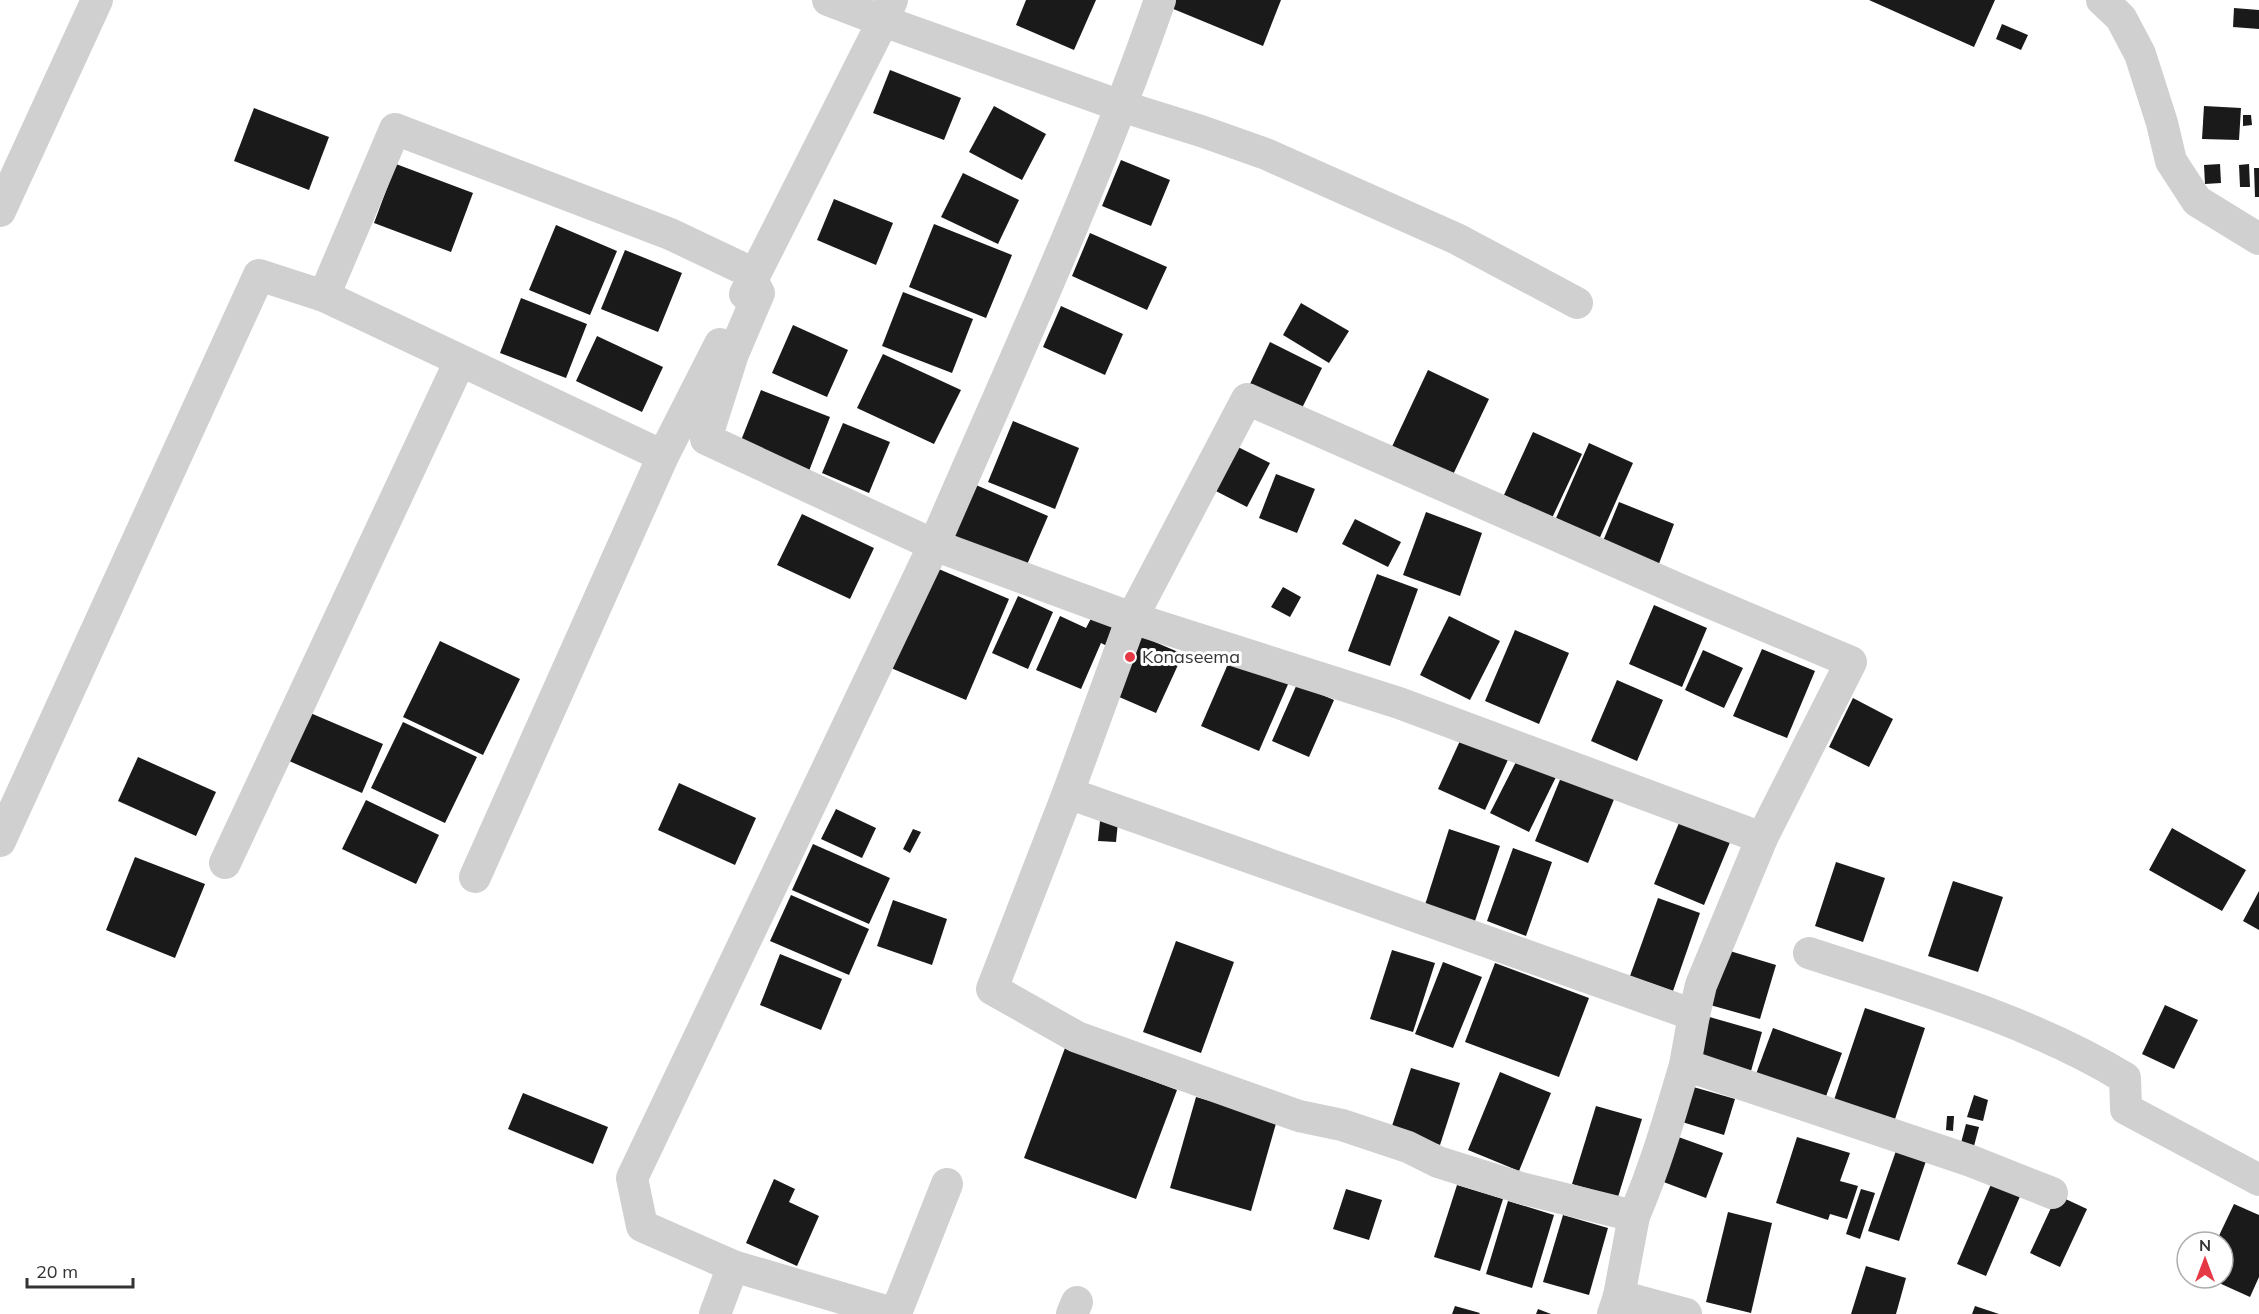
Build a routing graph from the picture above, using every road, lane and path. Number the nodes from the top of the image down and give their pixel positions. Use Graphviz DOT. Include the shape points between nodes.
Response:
graph roads {
  1 [pos="97,0"];
  2 [pos="828,0"];
  3 [pos="1160,0"];
  4 [pos="2102,0"];
  5 [pos="888,11"];
  6 [pos="1121,106"];
  7 [pos="0,211"];
  8 [pos="2259,238"];
  9 [pos="752,281"];
  10 [pos="324,296"];
  11 [pos="1577,303"];
  12 [pos="460,361"];
  13 [pos="663,456"];
  14 [pos="934,546"];
  15 [pos="1132,618"];
  16 [pos="1068,793"];
  17 [pos="1762,838"];
  18 [pos="0,841"];
  19 [pos="225,863"];
  20 [pos="475,877"];
  21 [pos="1809,953"];
  22 [pos="1694,1015"];
  23 [pos="1684,1065"];
  24 [pos="2259,1180"];
  25 [pos="947,1184"];
  26 [pos="2052,1193"];
  27 [pos="1634,1216"];
  28 [pos="733,1266"];
  29 [pos="1616,1305"];
  30 [pos="896,1313"];
  31 [pos="715,1314"];
  32 [pos="1686,1314"];
  1 -- 7 [label="street"];
  2 -- 5 [label="street"];
  3 -- 6 [label="street"];
  4 -- 8 [label="street" via="2121,18 2140,54 2171,161 2197,201"];
  5 -- 6 [label="street"];
  5 -- 9 [label="street"];
  6 -- 11 [label="street" via="1266,154 1457,238"];
  6 -- 14 [label="street"];
  9 -- 10 [label="street" via="746,270 670,234 395,129"];
  9 -- 13 [label="street"];
  9 -- 14 [label="street" via="759,293 733,354 706,439"];
  10 -- 12 [label="street"];
  10 -- 18 [label="street" via="259,275"];
  12 -- 13 [label="street"];
  12 -- 19 [label="street"];
  13 -- 20 [label="street"];
  14 -- 15 [label="street"];
  14 -- 28 [label="street" via="632,1178 642,1226"];
  15 -- 16 [label="street"];
  15 -- 17 [label="street" via="1399,703"];
  15 -- 17 [label="street" via="1247,399 1851,662"];
  16 -- 22 [label="street"];
  16 -- 27 [label="street" via="992,989 1077,1037 1299,1116 1342,1125 1408,1147 1437,1162 1521,1188"];
  17 -- 22 [label="street" via="1701,985"];
  21 -- 24 [label="street" via="1921,990 2090,1057 2125,1078 2126,1109"];
  22 -- 23 [label="street"];
  23 -- 26 [label="street" via="1971,1161"];
  23 -- 27 [label="street"];
  25 -- 30 [label="street"];
  27 -- 29 [label="street"];
  28 -- 30 [label="street"];
  28 -- 31 [label="street"];
  29 -- 32 [label="street"];
}
